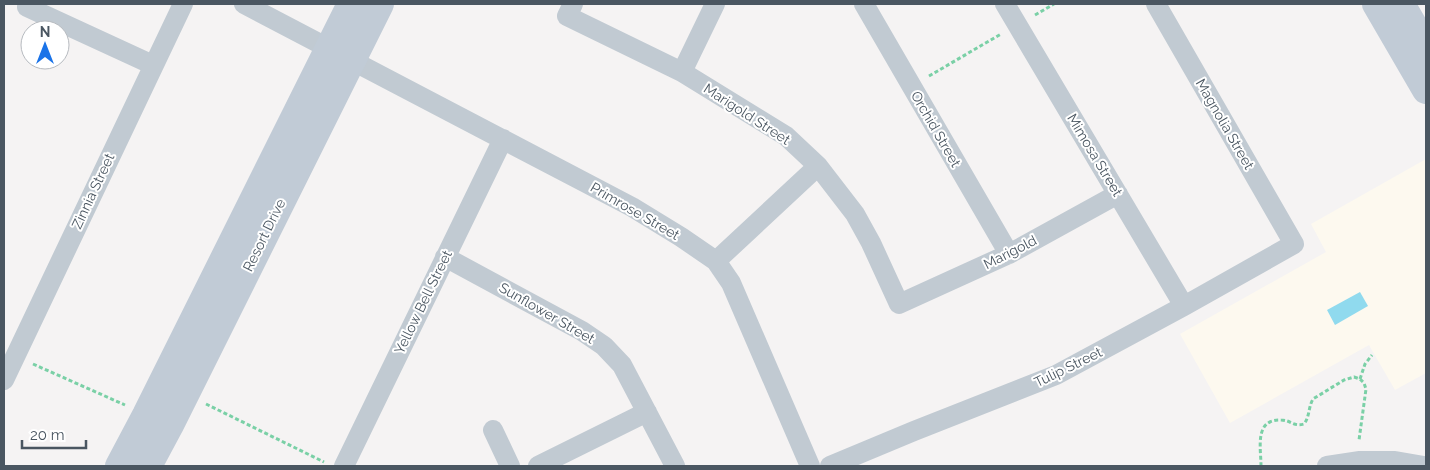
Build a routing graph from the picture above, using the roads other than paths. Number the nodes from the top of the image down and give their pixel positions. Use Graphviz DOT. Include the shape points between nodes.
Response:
graph roads {
  1 [pos="183,4"];
  2 [pos="244,4"];
  3 [pos="351,4"];
  4 [pos="380,4"];
  5 [pos="573,4"];
  6 [pos="715,4"];
  7 [pos="864,4"];
  8 [pos="1005,4"];
  9 [pos="1156,4"];
  10 [pos="1376,4"];
  11 [pos="1401,4"];
  12 [pos="27,7"];
  13 [pos="1421,49"];
  14 [pos="340,53"];
  15 [pos="153,65"];
  16 [pos="682,72"];
  17 [pos="1426,90"];
  18 [pos="503,139"];
  19 [pos="818,166"];
  20 [pos="1118,194"];
  21 [pos="1294,244"];
  22 [pos="1008,254"];
  23 [pos="445,257"];
  24 [pos="716,261"];
  25 [pos="899,304"];
  26 [pos="1184,306"];
  27 [pos="9,354"];
  28 [pos="4,380"];
  29 [pos="647,412"];
  30 [pos="158,420"];
  31 [pos="493,430"];
  32 [pos="119,466"];
  33 [pos="148,466"];
  34 [pos="344,466"];
  35 [pos="510,466"];
  36 [pos="538,466"];
  37 [pos="675,466"];
  38 [pos="810,466"];
  39 [pos="830,466"];
  40 [pos="1327,466"];
  41 [pos="1424,466"];
  1 -- 15 [label="street, Zinnia Street"];
  2 -- 14 [label="street"];
  3 -- 14 [label="street, Resort Drive"];
  4 -- 14 [label="street, Resort Drive"];
  5 -- 16 [label="street, Marigold Street" via="567,16"];
  6 -- 16 [label="street"];
  7 -- 22 [label="street, Orchid Street"];
  8 -- 20 [label="street, Mimosa Street"];
  9 -- 21 [label="street, Magnolia Street"];
  10 -- 13 [label="street"];
  11 -- 13 [label="street"];
  12 -- 15 [label="street"];
  13 -- 17 [label="street"];
  14 -- 18 [label="street, Primrose Street"];
  14 -- 30 [label="street, Resort Drive"];
  14 -- 30 [label="street, Resort Drive" via="185,394"];
  15 -- 27 [label="street, Zinnia Street"];
  16 -- 19 [label="street, Marigold Street" via="786,136"];
  18 -- 23 [label="street, Yellow Bell Street"];
  18 -- 24 [label="street, Primrose Street" via="632,207"];
  19 -- 24 [label="street"];
  19 -- 25 [label="street, Marigold Street" via="855,214"];
  20 -- 22 [label="street, Marigold"];
  20 -- 26 [label="street, Mimosa Street"];
  21 -- 26 [label="street, Tulip Street"];
  22 -- 25 [label="street, Marigold"];
  23 -- 29 [label="street, Sunflower Street" via="582,330 604,346 622,366"];
  23 -- 34 [label="street, Yellow Bell Street"];
  24 -- 38 [label="street, Primrose Street" via="731,282"];
  26 -- 39 [label="street, Tulip Street" via="1056,375"];
  27 -- 28 [label="street, Zinnia Street"];
  29 -- 36 [label="street"];
  29 -- 37 [label="street, Sunflower Street"];
  30 -- 32 [label="street, Resort Drive"];
  30 -- 33 [label="street, Resort Drive"];
  31 -- 35 [label="street"];
  40 -- 41 [label="street" via="1360,461 1395,461"];
}
